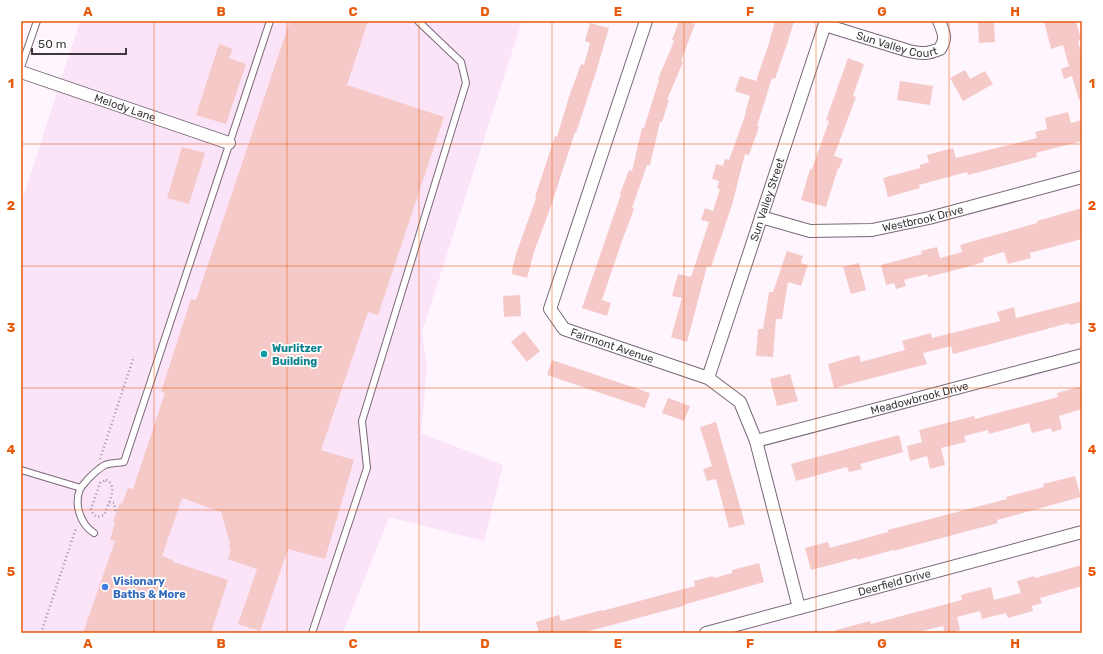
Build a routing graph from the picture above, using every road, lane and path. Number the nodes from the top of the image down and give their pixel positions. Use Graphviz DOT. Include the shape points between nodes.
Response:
graph roads {
  1 [pos="37,21"];
  2 [pos="270,21"];
  3 [pos="418,21"];
  4 [pos="646,21"];
  5 [pos="939,21"];
  6 [pos="825,23"];
  7 [pos="21,67"];
  8 [pos="21,72"];
  9 [pos="229,143"];
  10 [pos="1082,176"];
  11 [pos="761,217"];
  12 [pos="1082,355"];
  13 [pos="133,359"];
  14 [pos="708,378"];
  15 [pos="756,442"];
  16 [pos="101,468"];
  17 [pos="21,470"];
  18 [pos="104,481"];
  19 [pos="81,488"];
  20 [pos="109,502"];
  21 [pos="116,513"];
  22 [pos="93,514"];
  23 [pos="84,522"];
  24 [pos="1082,532"];
  25 [pos="94,533"];
  26 [pos="799,608"];
  27 [pos="41,633"];
  28 [pos="312,633"];
  29 [pos="706,633"];
  1 -- 7 [label="lane"];
  2 -- 9 [label="lane"];
  3 -- 28 [label="lane" via="462,62 466,84 362,422 367,468"];
  4 -- 14 [label="street, Fairmont Avenue" via="550,309 564,329"];
  5 -- 6 [label="street, Sun Valley Court" via="945,41 940,49 930,53 909,51"];
  6 -- 11 [label="street, Sun Valley Street"];
  8 -- 9 [label="street, Melody Lane"];
  9 -- 16 [label="lane" via="124,462"];
  10 -- 11 [label="street, Westbrook Drive" via="929,218 872,230 810,231"];
  11 -- 14 [label="street, Sun Valley Street"];
  12 -- 15 [label="street, Meadowbrook Drive"];
  13 -- 16 [label="path" via="100,458"];
  14 -- 15 [label="street, Fairmont Avenue" via="740,402"];
  15 -- 26 [label="street, Fairmont Avenue"];
  16 -- 18 [label="path"];
  16 -- 19 [label="lane" via="93,473"];
  17 -- 19 [label="lane"];
  18 -- 20 [label="path" via="111,482 113,487"];
  18 -- 22 [label="path" via="100,483 91,509"];
  19 -- 23 [label="lane" via="78,511"];
  20 -- 21 [label="path" via="114,503"];
  20 -- 22 [label="path" via="104,516 97,517"];
  22 -- 23 [label="path"];
  23 -- 25 [label="lane"];
  23 -- 27 [label="path" via="76,528"];
  24 -- 26 [label="street, Deerfield Drive"];
  26 -- 29 [label="street, Deerfield Drive"];
}
